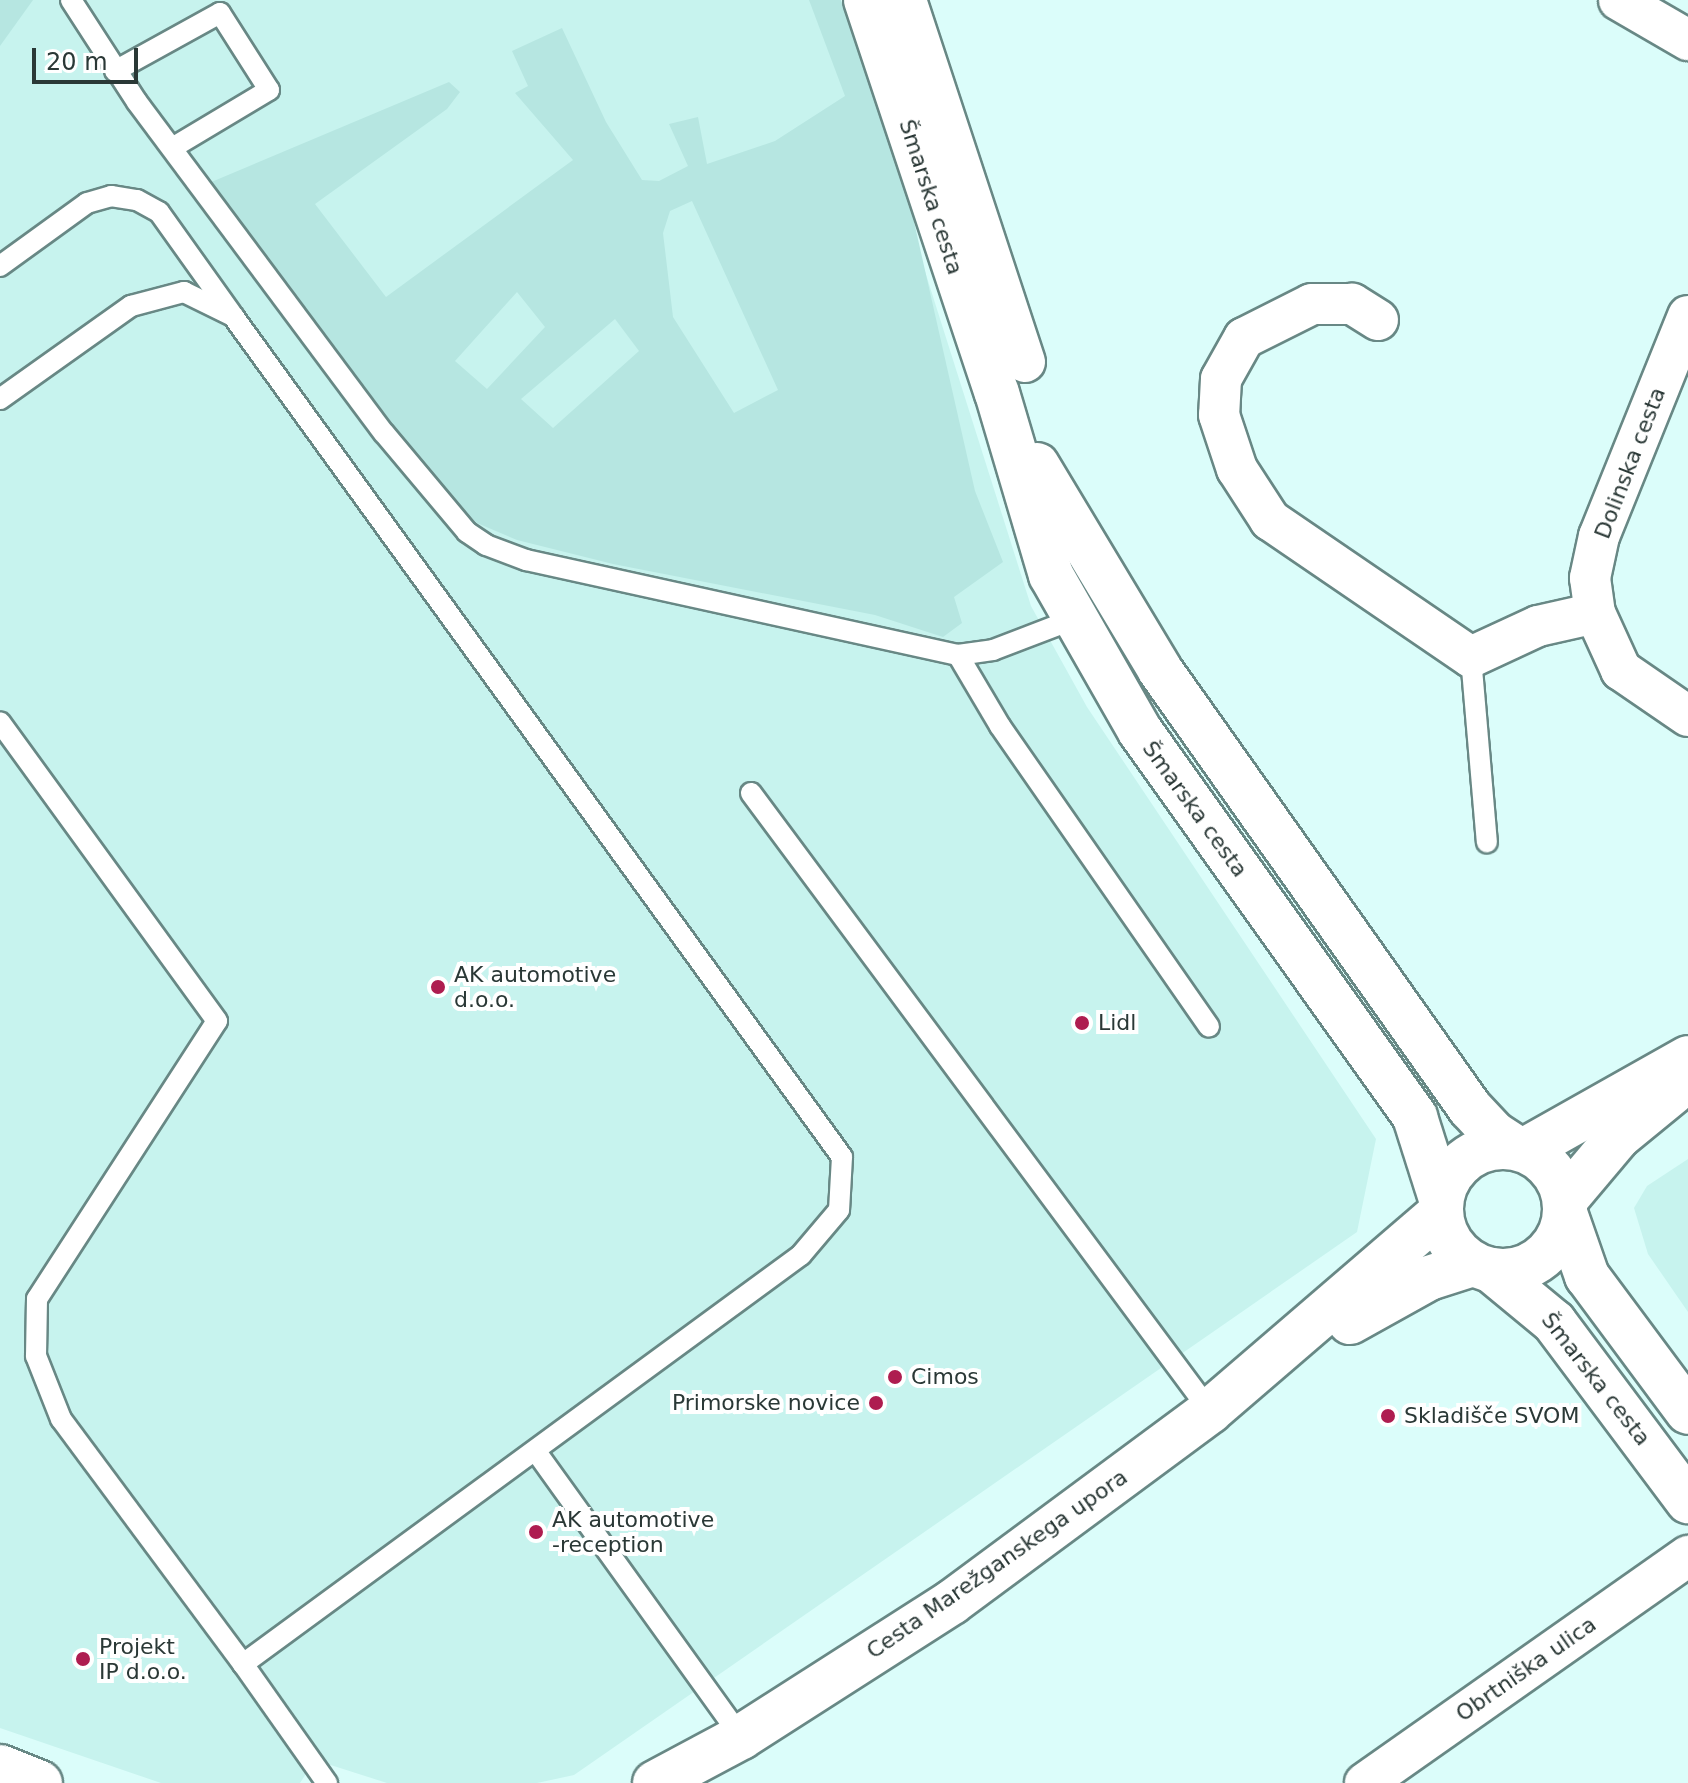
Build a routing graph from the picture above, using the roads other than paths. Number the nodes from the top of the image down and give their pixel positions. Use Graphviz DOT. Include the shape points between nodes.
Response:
graph roads {
  1 [pos="71,0"];
  2 [pos="866,0"];
  3 [pos="906,0"];
  4 [pos="1619,0"];
  5 [pos="1688,40"];
  6 [pos="115,71"];
  7 [pos="172,148"];
  8 [pos="0,266"];
  9 [pos="233,316"];
  10 [pos="1688,316"];
  11 [pos="1378,320"];
  12 [pos="1011,377"];
  13 [pos="0,399"];
  14 [pos="1595,613"];
  15 [pos="1074,619"];
  16 [pos="958,655"];
  17 [pos="1471,657"];
  18 [pos="1688,716"];
  19 [pos="0,722"];
  20 [pos="751,793"];
  21 [pos="1487,842"];
  22 [pos="1209,1027"];
  23 [pos="1688,1058"];
  24 [pos="1688,1080"];
  25 [pos="1520,1149"];
  26 [pos="1441,1206"];
  27 [pos="1565,1207"];
  28 [pos="1482,1267"];
  29 [pos="1210,1411"];
  30 [pos="1688,1412"];
  31 [pos="537,1453"];
  32 [pos="1688,1501"];
  33 [pos="1688,1556"];
  34 [pos="243,1664"];
  35 [pos="741,1737"];
  36 [pos="0,1767"];
  37 [pos="1371,1781"];
  38 [pos="40,1783"];
  39 [pos="327,1783"];
  40 [pos="655,1783"];
  1 -- 6 [label="lane"];
  2 -- 12 [label="main road, Šmarska cesta"];
  3 -- 12 [label="street"];
  4 -- 5 [label="street"];
  6 -- 7 [label="lane"];
  6 -- 7 [label="lane" via="220,13 269,90"];
  7 -- 16 [label="lane" via="384,433 460,524 486,545 526,560"];
  8 -- 9 [label="lane" via="87,203 111,196 137,200 159,212"];
  9 -- 13 [label="lane" via="184,292 131,306"];
  9 -- 31 [label="lane" via="842,1157 839,1210 801,1255"];
  10 -- 14 [label="street, Dolinska cesta" via="1599,536 1590,578"];
  11 -- 17 [label="street" via="1352,304 1312,304 1244,338 1221,379 1219,415 1237,469 1270,520"];
  12 -- 15 [label="main road, Šmarska cesta" via="1051,575"];
  12 -- 25 [label="main road, Šmarska cesta" via="1082,547 1160,670 1478,1118"];
  14 -- 17 [label="street" via="1538,626"];
  14 -- 18 [label="street, Dolinska cesta" via="1621,670"];
  15 -- 16 [label="lane" via="993,650"];
  15 -- 26 [label="main road, Šmarska cesta" via="1140,731 1415,1117"];
  16 -- 22 [label="lane"];
  17 -- 21 [label="lane"];
  19 -- 34 [label="lane" via="217,1021 37,1299 36,1356 61,1419"];
  20 -- 29 [label="lane"];
  23 -- 25 [label="main road"];
  24 -- 27 [label="main road" via="1618,1137"];
  25 -- 26 [label="main road" via="1476,1152 1447,1180"];
  25 -- 27 [label="main road" via="1556,1175"];
  26 -- 28 [label="main road" via="1450,1243"];
  26 -- 29 [label="main road, Cesta Marežganskega upora"];
  27 -- 28 [label="main road" via="1560,1234 1540,1258 1512,1271"];
  27 -- 30 [label="main road" via="1587,1276"];
  28 -- 29 [label="main road, Cesta Marežganskega upora" via="1386,1299"];
  28 -- 32 [label="main road, Šmarska cesta" via="1554,1322"];
  29 -- 35 [label="main road, Cesta Marežganskega upora" via="952,1602"];
  31 -- 34 [label="lane"];
  31 -- 35 [label="lane"];
  33 -- 37 [label="street, Obrtniška ulica"];
  34 -- 39 [label="lane"];
  35 -- 40 [label="main road, Cesta Marežganskega upora"];
  36 -- 38 [label="main road"];
}
